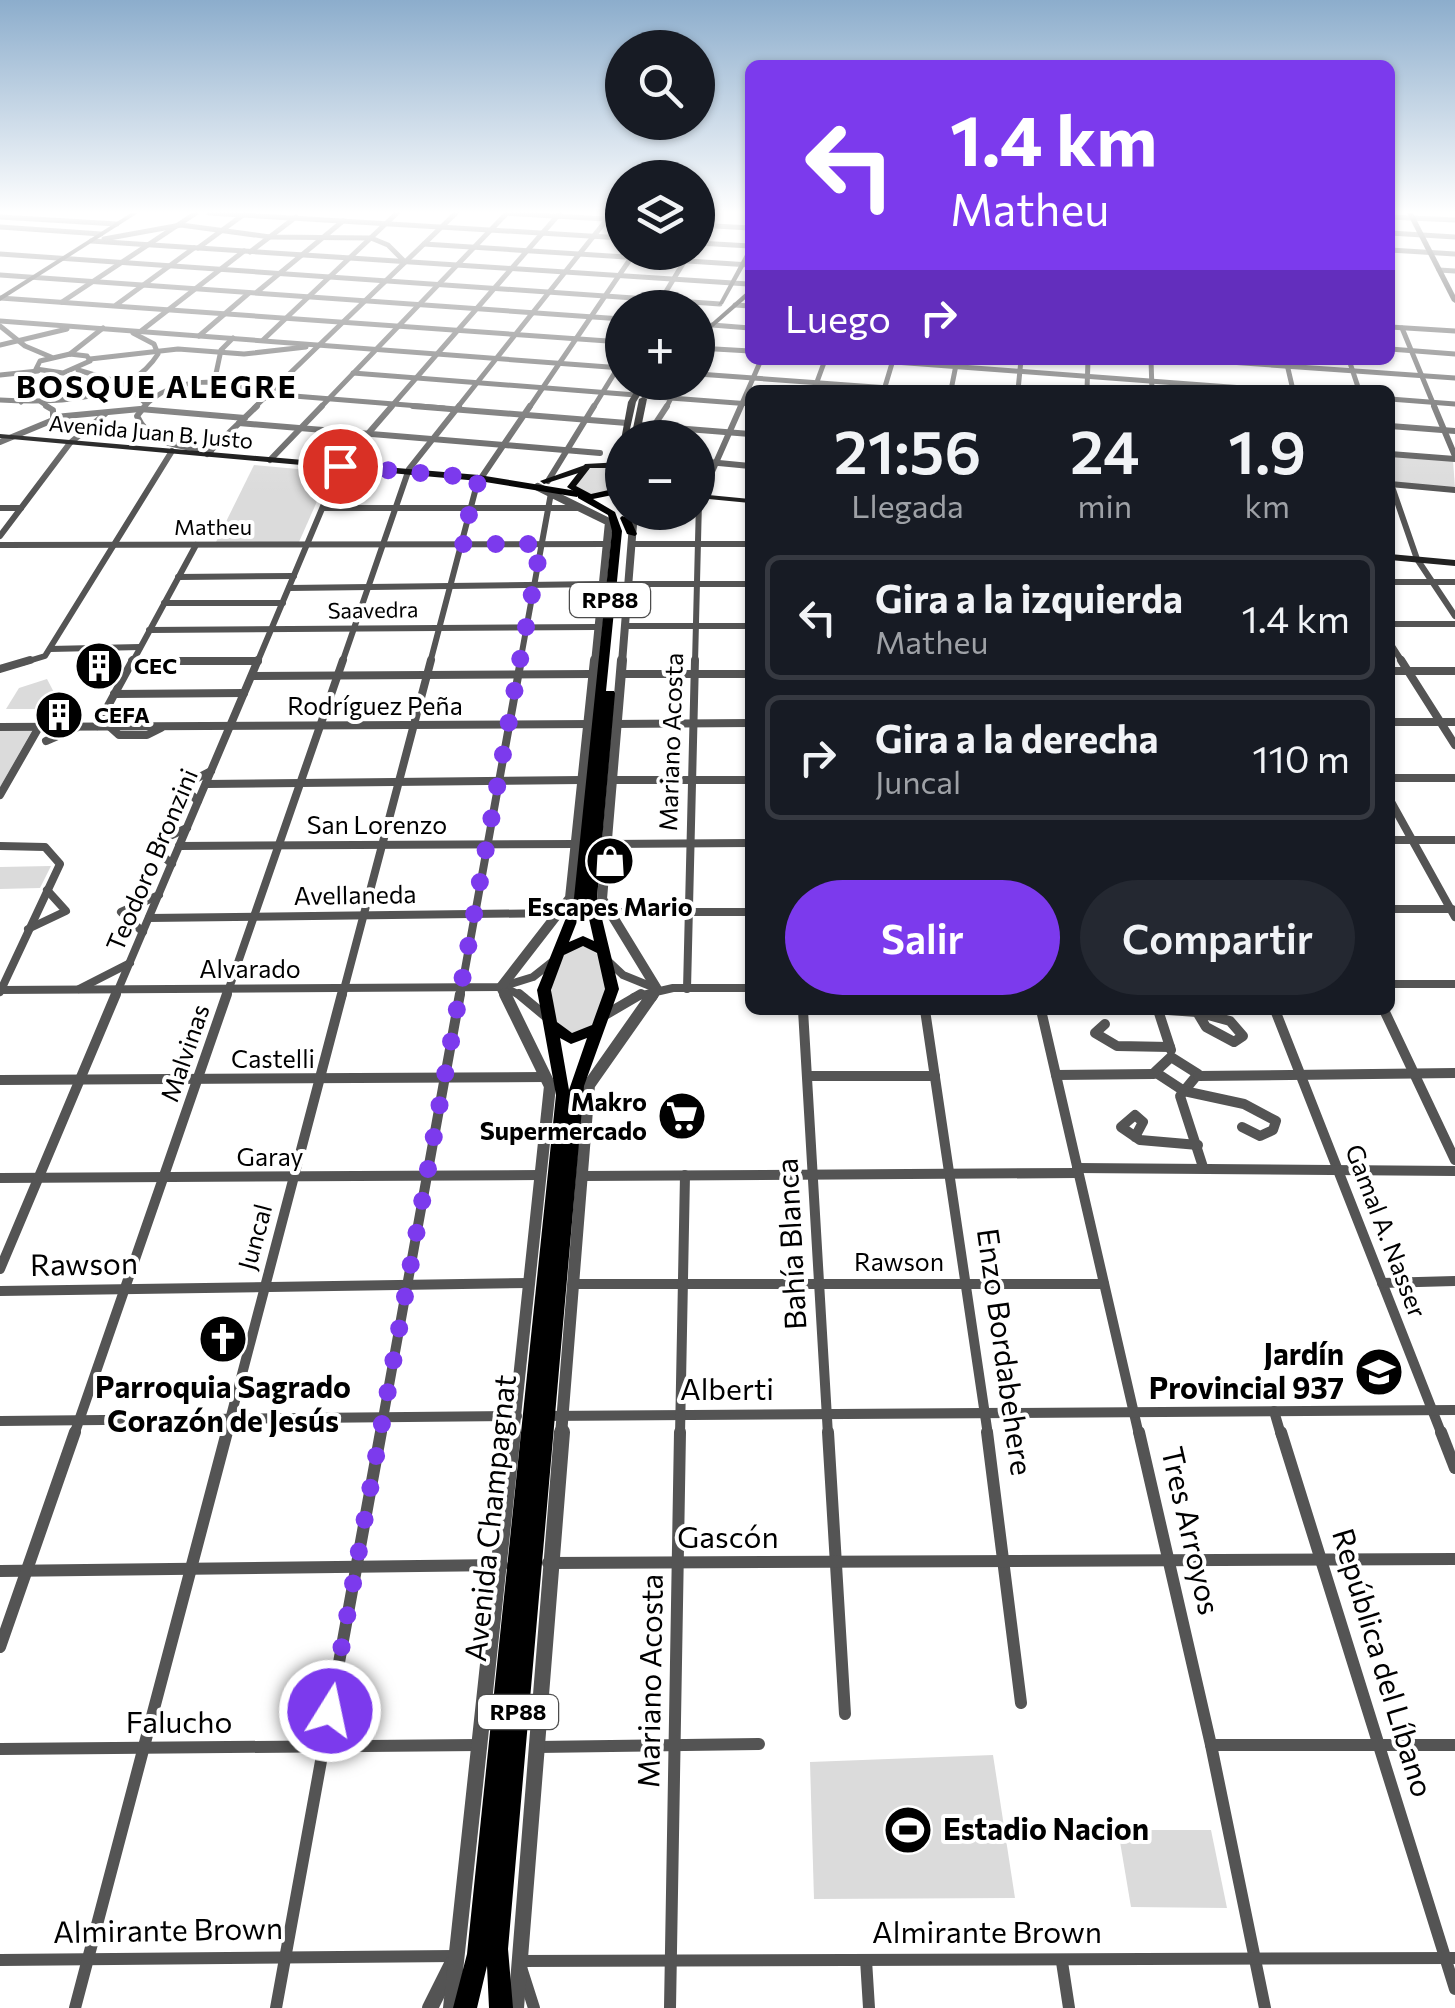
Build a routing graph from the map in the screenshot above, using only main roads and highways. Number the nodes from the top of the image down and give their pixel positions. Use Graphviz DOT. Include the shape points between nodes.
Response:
graph roads {
  1 [pos="2,438"];
  2 [pos="605,454"];
  3 [pos="605,466"];
  4 [pos="586,467"];
  5 [pos="479,478"];
  6 [pos="605,495"];
  7 [pos="715,498"];
  8 [pos="580,499"];
  9 [pos="745,501"];
  10 [pos="600,504"];
  11 [pos="605,514"];
  12 [pos="627,530"];
  13 [pos="631,530"];
  14 [pos="632,539"];
  15 [pos="1395,557"];
  16 [pos="1455,562"];
  17 [pos="603,723"];
  18 [pos="603,950"];
  19 [pos="557,954"];
  20 [pos="550,1024"];
  21 [pos="599,1024"];
  22 [pos="538,1416"];
  23 [pos="523,1564"];
  24 [pos="465,2008"];
  25 [pos="501,2008"];
  1 -- 5 [label="main road, Avenida Juan B. Justo"];
  2 -- 4 [label="main road"];
  3 -- 4 [label="main road"];
  4 -- 5 [label="main road, Avenida Juan B. Justo" via="548,481"];
  4 -- 8 [label="main road" via="572,484"];
  5 -- 8 [label="main road, Avenida Juan B. Justo"];
  6 -- 8 [label="main road, RP88"];
  7 -- 9 [label="main road"];
  8 -- 10 [label="main road"];
  10 -- 11 [label="main road"];
  10 -- 17 [label="main road, Avenida Champagnat / RP88" via="617,522"];
  12 -- 17 [label="main road, Avenida Champagnat / RP88"];
  13 -- 14 [label="main road"];
  15 -- 16 [label="main road"];
  17 -- 18 [label="main road, Avenida Champagnat / RP88" via="592,898"];
  17 -- 19 [label="main road, Avenida Champagnat / RP88" via="580,898"];
  18 -- 19 [label="main road" via="583,941"];
  18 -- 21 [label="main road, Avenida Champagnat / RP88" via="612,989"];
  19 -- 20 [label="main road, Avenida Champagnat / RP88" via="544,990"];
  20 -- 21 [label="main road" via="571,1038"];
  20 -- 22 [label="main road, Avenida Champagnat / RP88" via="564,1095"];
  21 -- 22 [label="main road, Avenida Champagnat / RP88" via="577,1086"];
  22 -- 23 [label="main road, Avenida Champagnat / RP88"];
  23 -- 24 [label="main road, Avenida Champagnat / RP88" via="478,1954"];
  23 -- 25 [label="main road, Avenida Champagnat / RP88" via="497,1949"];
}
